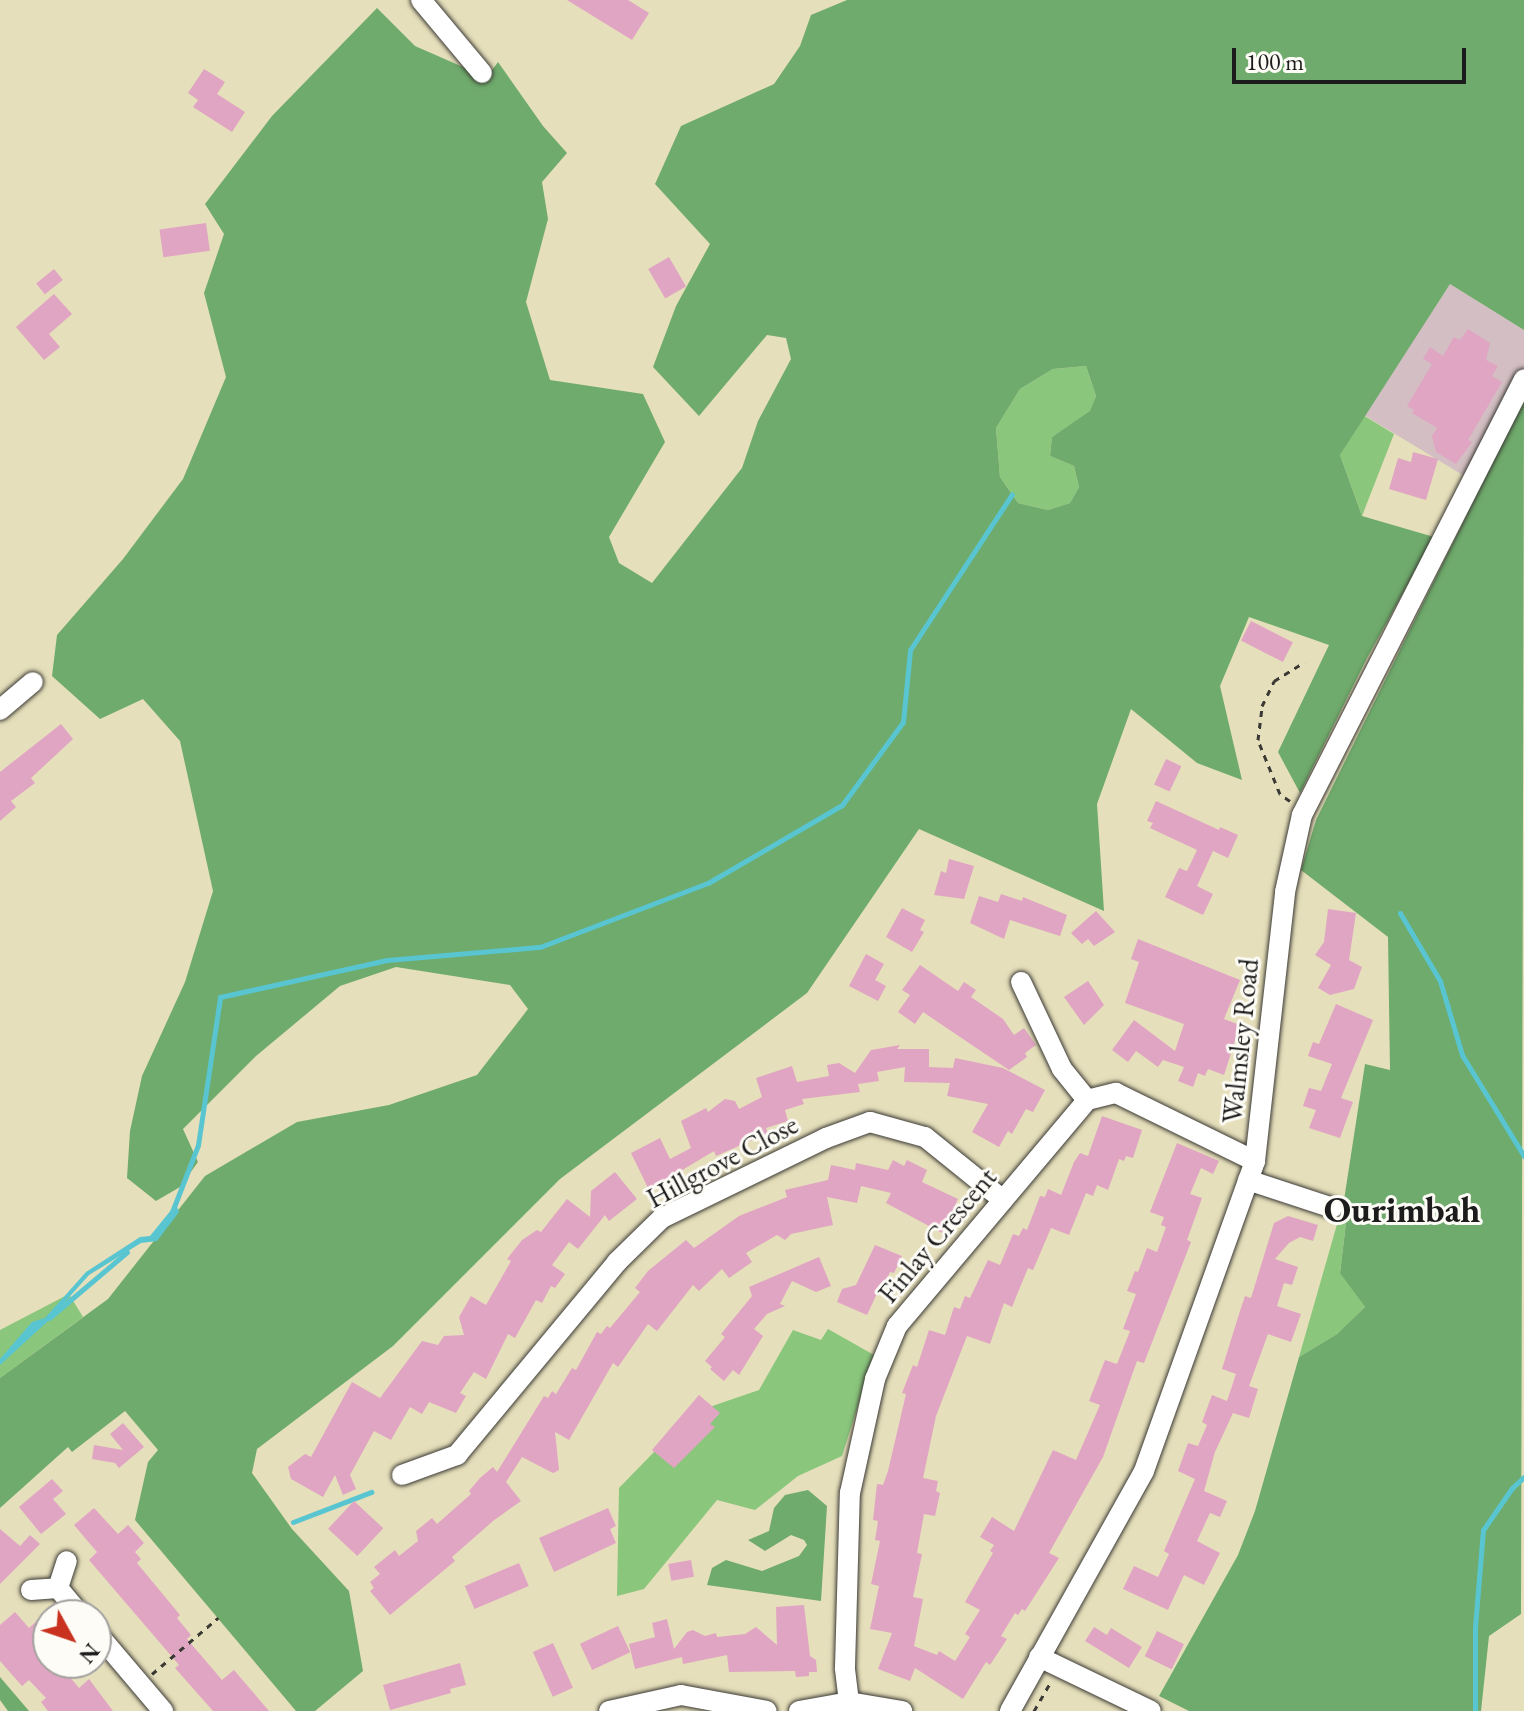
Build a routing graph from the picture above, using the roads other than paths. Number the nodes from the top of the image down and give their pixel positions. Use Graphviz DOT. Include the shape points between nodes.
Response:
graph roads {
  1 [pos="421,0"];
  2 [pos="482,73"];
  3 [pos="1524,379"];
  4 [pos="33,682"];
  5 [pos="0,710"];
  6 [pos="1021,982"];
  7 [pos="1087,1100"];
  8 [pos="1252,1170"];
  9 [pos="1003,1200"];
  10 [pos="1333,1208"];
  11 [pos="402,1475"];
  12 [pos="67,1561"];
  13 [pos="58,1588"];
  14 [pos="31,1590"];
  15 [pos="67,1599"];
  16 [pos="112,1651"];
  17 [pos="1039,1657"];
  18 [pos="849,1702"];
  19 [pos="163,1711"];
  20 [pos="609,1711"];
  21 [pos="767,1711"];
  22 [pos="799,1711"];
  23 [pos="902,1711"];
  24 [pos="1010,1711"];
  25 [pos="1151,1711"];
  1 -- 2 [label="street"];
  3 -- 8 [label="street, Walmsley Road" via="1304,811 1285,892"];
  4 -- 5 [label="street"];
  6 -- 7 [label="street" via="1062,1069"];
  7 -- 8 [label="street" via="1116,1093"];
  7 -- 9 [label="street, Finlay Crescent"];
  8 -- 10 [label="street"];
  8 -- 17 [label="street, Walmsley Road" via="1144,1471"];
  9 -- 11 [label="street, Hillgrove Close" via="925,1137 870,1122 826,1138 662,1218 617,1262 457,1455"];
  9 -- 18 [label="street, Finlay Crescent" via="897,1326 875,1379 850,1493 845,1667"];
  12 -- 13 [label="street"];
  13 -- 14 [label="street"];
  13 -- 15 [label="street"];
  16 -- 19 [label="street"];
  17 -- 24 [label="street, Walmsley Road"];
  17 -- 25 [label="street"];
  18 -- 22 [label="street"];
  18 -- 23 [label="street"];
  20 -- 21 [label="street" via="681,1695"];
}
